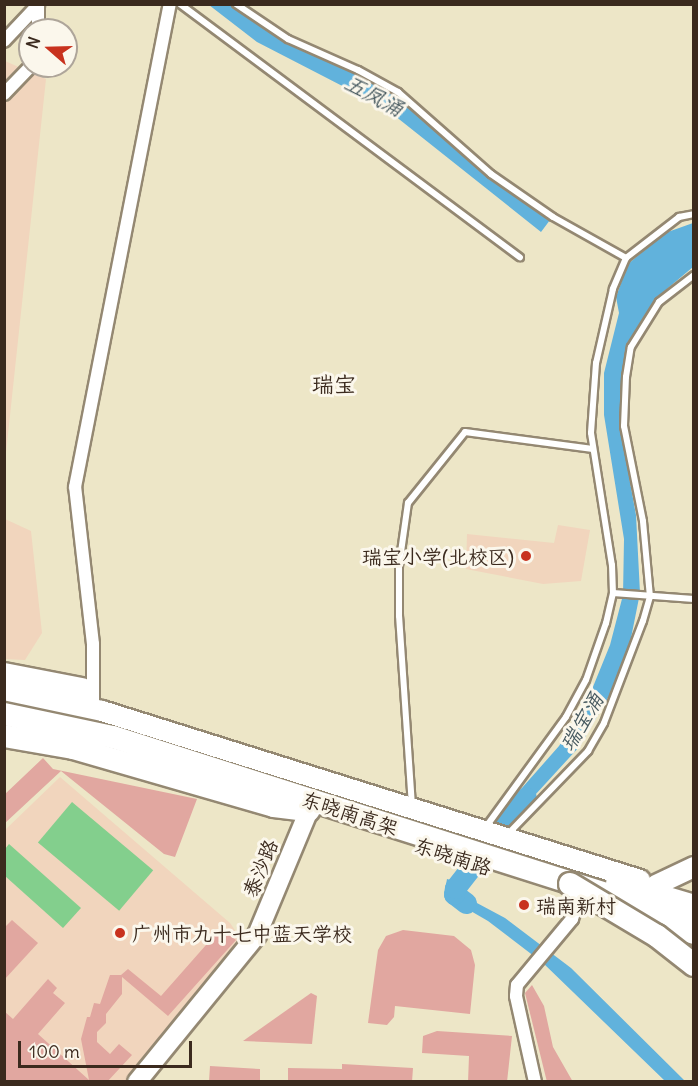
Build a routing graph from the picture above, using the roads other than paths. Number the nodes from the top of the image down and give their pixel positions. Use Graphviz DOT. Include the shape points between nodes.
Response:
graph roads {
  1 [pos="170,4"];
  2 [pos="180,4"];
  3 [pos="236,4"];
  4 [pos="38,5"];
  5 [pos="4,41"];
  6 [pos="20,78"];
  7 [pos="4,94"];
  8 [pos="693,214"];
  9 [pos="520,257"];
  10 [pos="626,258"];
  11 [pos="693,275"];
  12 [pos="593,449"];
  13 [pos="613,593"];
  14 [pos="650,597"];
  15 [pos="693,599"];
  16 [pos="4,674"];
  17 [pos="82,688"];
  18 [pos="4,690"];
  19 [pos="4,699"];
  20 [pos="93,708"];
  21 [pos="4,714"];
  22 [pos="4,724"];
  23 [pos="4,736"];
  24 [pos="412,807"];
  25 [pos="309,810"];
  26 [pos="483,830"];
  27 [pos="504,837"];
  28 [pos="693,867"];
  29 [pos="656,885"];
  30 [pos="575,891"];
  31 [pos="693,895"];
  32 [pos="693,906"];
  33 [pos="693,922"];
  34 [pos="693,934"];
  35 [pos="693,965"];
  36 [pos="137,1082"];
  37 [pos="535,1082"];
  1 -- 20 [label="street" via="75,487 93,644"];
  2 -- 9 [label="lane"];
  3 -- 10 [label="lane" via="288,39 398,92 491,174 553,217"];
  4 -- 5 [label="street"];
  6 -- 7 [label="street"];
  8 -- 10 [label="lane" via="679,217"];
  10 -- 12 [label="lane" via="613,289 596,363"];
  11 -- 14 [label="lane" via="659,302 631,347 626,377 624,426 643,521"];
  12 -- 13 [label="lane"];
  12 -- 24 [label="lane" via="465,432 408,503 399,566 399,606"];
  13 -- 14 [label="lane"];
  13 -- 26 [label="lane" via="586,680 566,717"];
  14 -- 15 [label="lane"];
  14 -- 27 [label="lane" via="604,723 588,751"];
  16 -- 17 [label="highway"];
  18 -- 20 [label="main road, 东晓南路"];
  19 -- 32 [label="highway, 东晓南高架" via="111,721"];
  20 -- 24 [label="main road, 东晓南路"];
  21 -- 30 [label="highway, 东晓南高架" via="113,737"];
  22 -- 25 [label="main road, 东晓南路" via="82,738"];
  23 -- 25 [label="highway" via="73,748 254,801"];
  24 -- 26 [label="main road, 东晓南路"];
  25 -- 30 [label="main road, 东晓南路"];
  25 -- 36 [label="street, 泰沙路" via="257,935"];
  26 -- 27 [label="main road, 东晓南路"];
  27 -- 29 [label="main road, 东晓南路"];
  28 -- 29 [label="main road"];
  29 -- 31 [label="main road, 东晓南路"];
  30 -- 33 [label="highway, 东晓南高架, bridge"];
  30 -- 34 [label="main road, 东晓南路"];
  30 -- 35 [label="highway, bridge" via="657,936"];
  30 -- 37 [label="street" via="572,919 517,985"];
}
